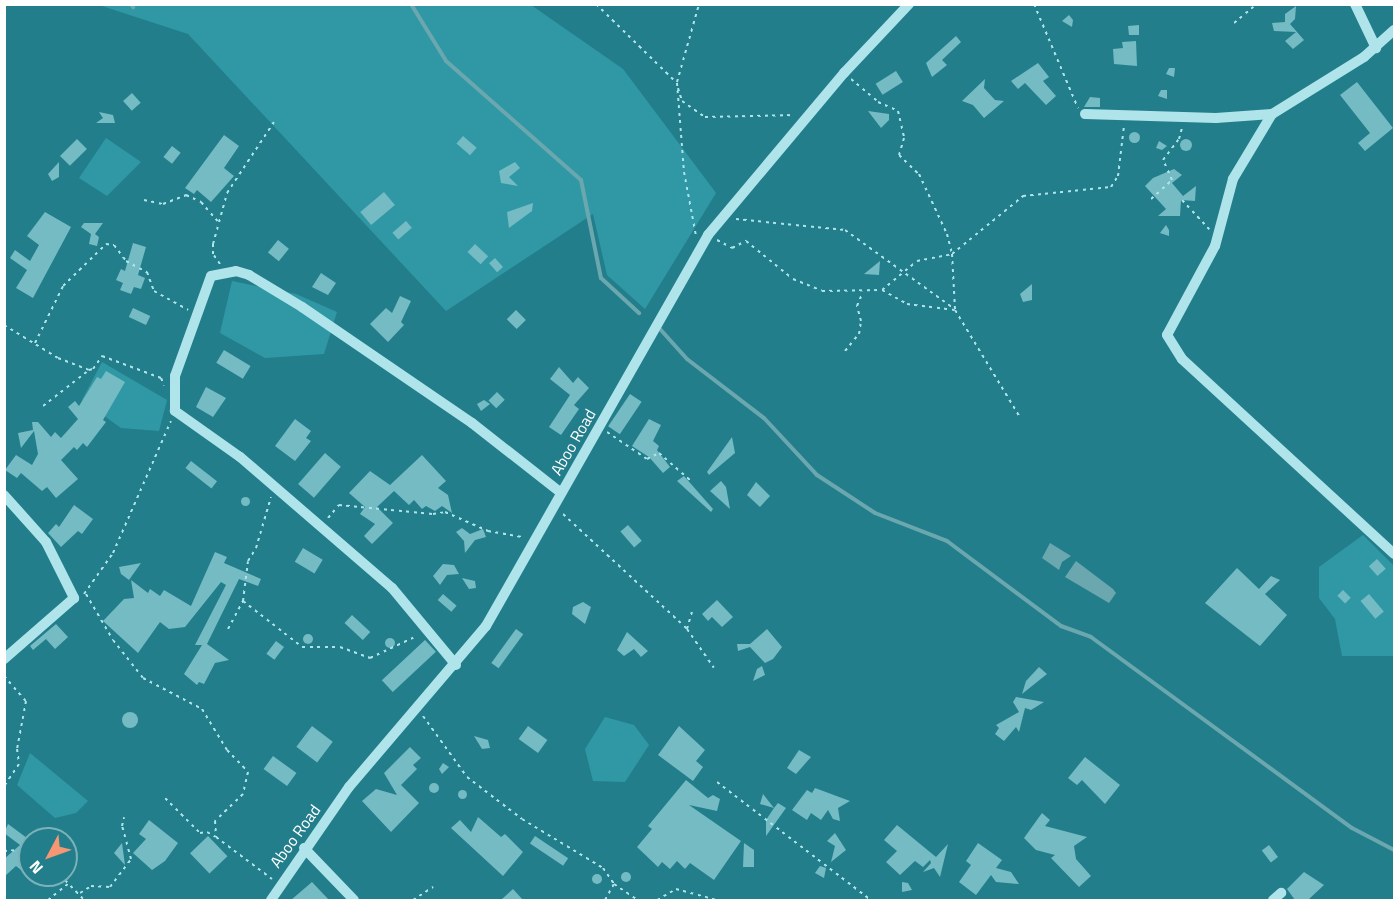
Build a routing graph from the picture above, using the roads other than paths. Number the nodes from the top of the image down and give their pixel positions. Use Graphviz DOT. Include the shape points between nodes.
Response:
graph roads {
  1 [pos="909,4"];
  2 [pos="1355,4"];
  3 [pos="1395,30"];
  4 [pos="1377,48"];
  5 [pos="1085,114"];
  6 [pos="1272,114"];
  7 [pos="561,492"];
  8 [pos="4,495"];
  9 [pos="1395,554"];
  10 [pos="4,659"];
  11 [pos="456,665"];
  12 [pos="304,848"];
  13 [pos="271,900"];
  14 [pos="354,900"];
  1 -- 7 [label="street, Aboo Road" via="844,73 720,218 699,248"];
  2 -- 4 [label="street"];
  3 -- 4 [label="street"];
  4 -- 6 [label="street"];
  5 -- 6 [label="street"];
  6 -- 9 [label="street" via="1233,179 1215,246 1169,329 1168,341 1182,359"];
  7 -- 11 [label="street, Aboo Road" via="486,626"];
  7 -- 11 [label="street" via="472,423 303,307 249,275 225,272 211,276 175,376 175,411 275,486 392,588"];
  8 -- 10 [label="street" via="46,542 74,598"];
  11 -- 12 [label="street, Aboo Road" via="349,787"];
  12 -- 13 [label="street, Aboo Road"];
  12 -- 14 [label="street"];
}
